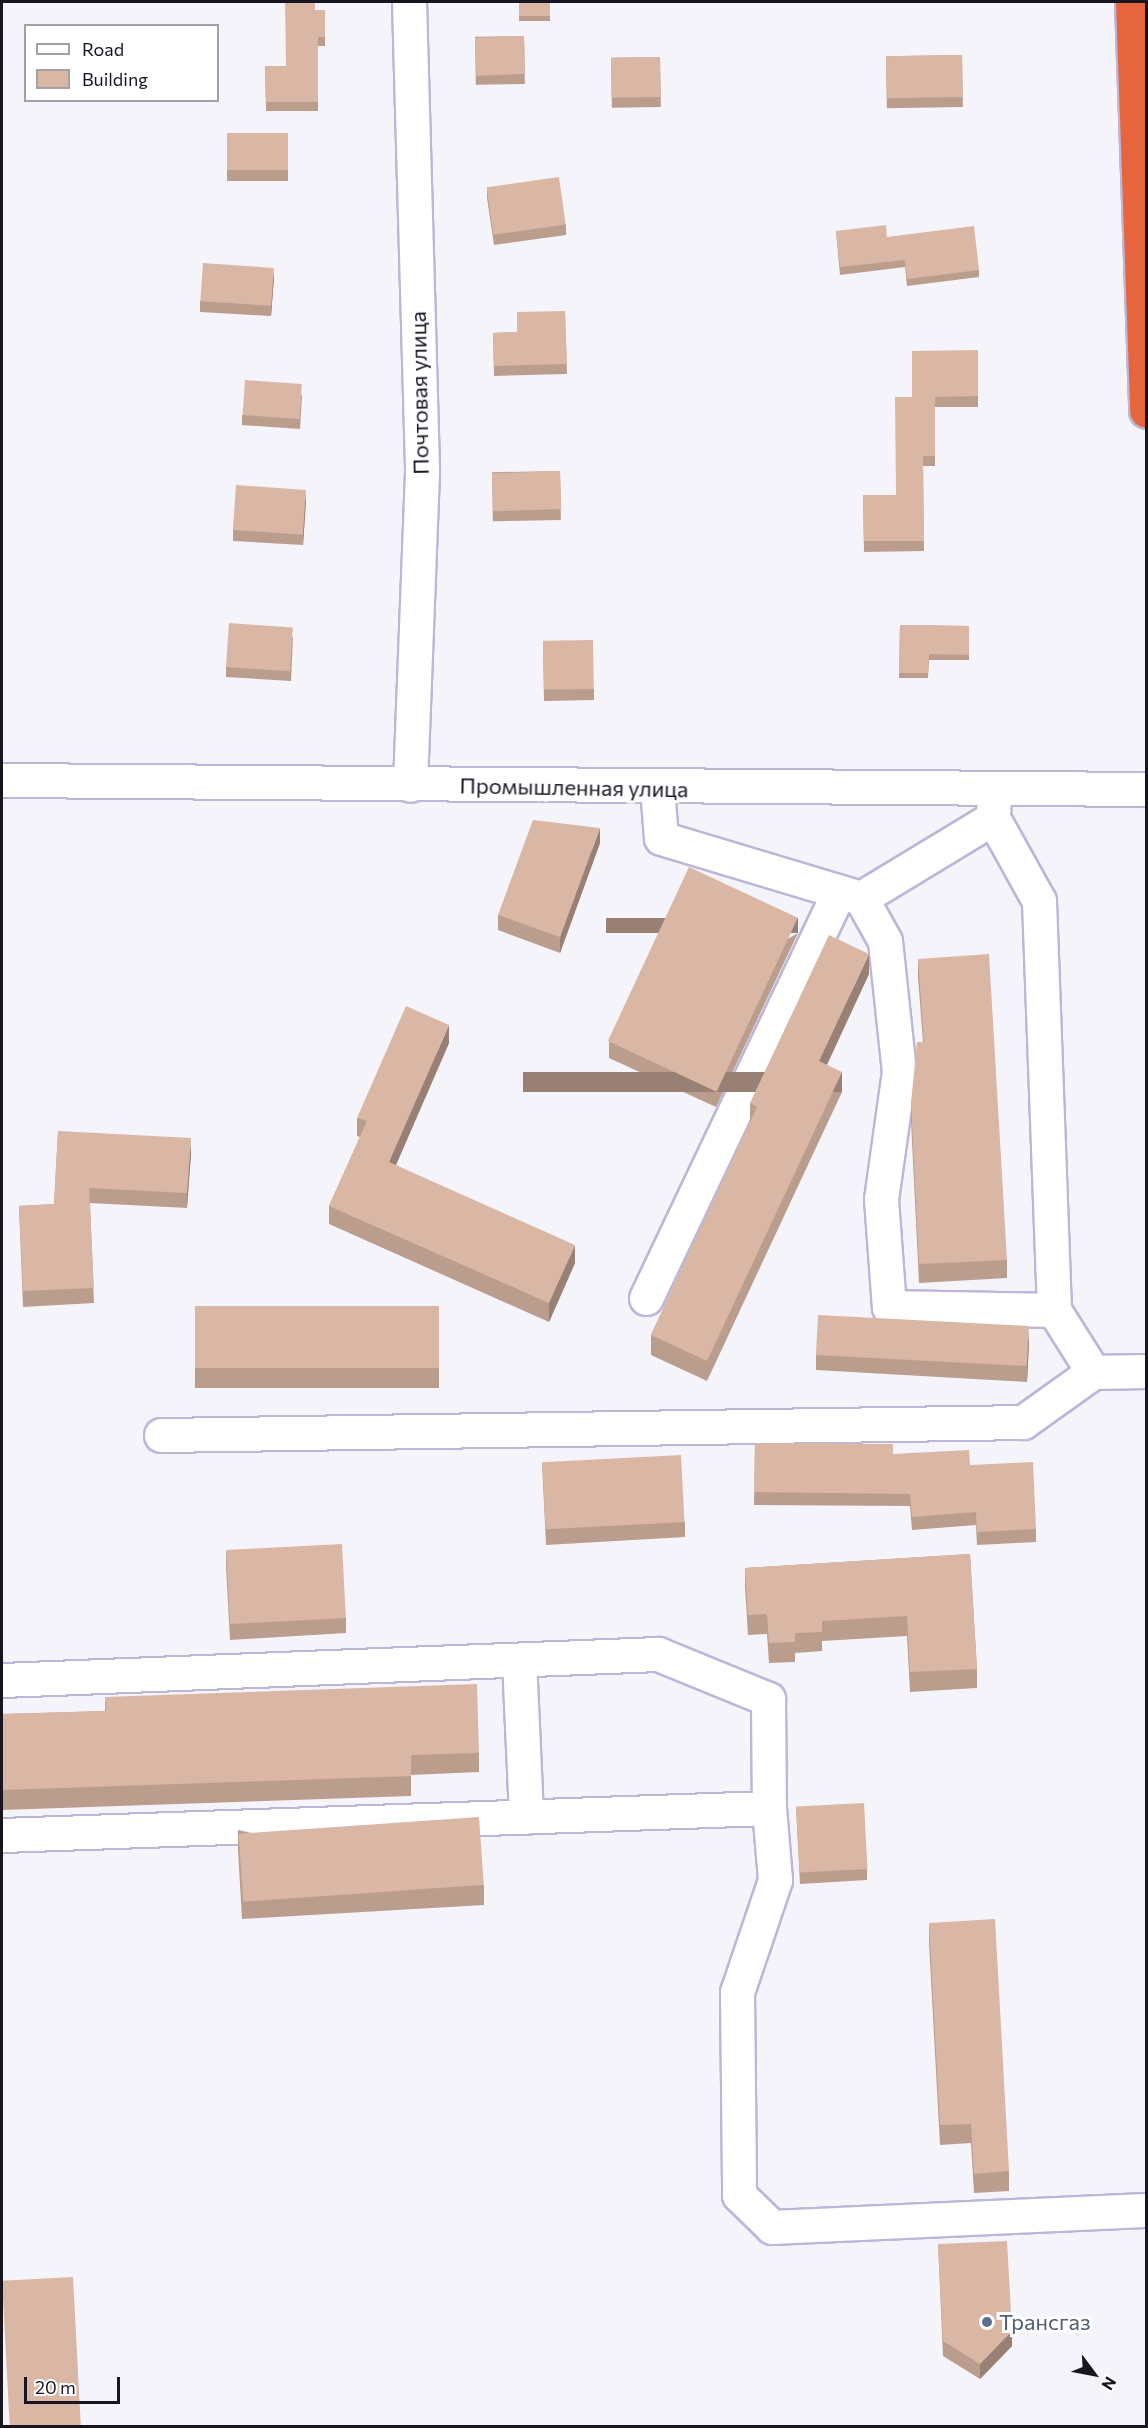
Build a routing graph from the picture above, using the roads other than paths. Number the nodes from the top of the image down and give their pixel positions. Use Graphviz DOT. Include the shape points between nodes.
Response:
graph roads {
  1 [pos="409,2"];
  2 [pos="1132,2"];
  3 [pos="1146,411"];
  4 [pos="2,780"];
  5 [pos="410,785"];
  6 [pos="657,788"];
  7 [pos="1146,789"];
  8 [pos="994,805"];
  9 [pos="850,894"];
  10 [pos="646,1298"];
  11 [pos="1054,1310"];
  12 [pos="1146,1371"];
  13 [pos="1093,1372"];
  14 [pos="161,1435"];
  15 [pos="519,1660"];
  16 [pos="2,1680"];
  17 [pos="769,1808"];
  18 [pos="526,1817"];
  19 [pos="2,1835"];
  20 [pos="1146,2211"];
  1 -- 5 [label="street, Почтовая улица" via="422,472"];
  2 -- 3 [label="highway"];
  4 -- 5 [label="street, Промышленная улица"];
  5 -- 6 [label="street, Промышленная улица"];
  6 -- 8 [label="street, Промышленная улица"];
  6 -- 9 [label="street" via="661,838"];
  7 -- 8 [label="street, Промышленная улица"];
  8 -- 9 [label="street"];
  8 -- 11 [label="street" via="1039,901"];
  9 -- 10 [label="street"];
  9 -- 11 [label="street" via="885,941 899,1071 881,1199 889,1307"];
  11 -- 13 [label="street"];
  12 -- 13 [label="street"];
  13 -- 14 [label="street" via="1023,1422"];
  15 -- 16 [label="street"];
  15 -- 17 [label="street" via="658,1654 768,1699"];
  15 -- 18 [label="street"];
  17 -- 18 [label="street"];
  17 -- 20 [label="street" via="775,1880 737,1992 739,2195 772,2228"];
  18 -- 19 [label="street"];
}
